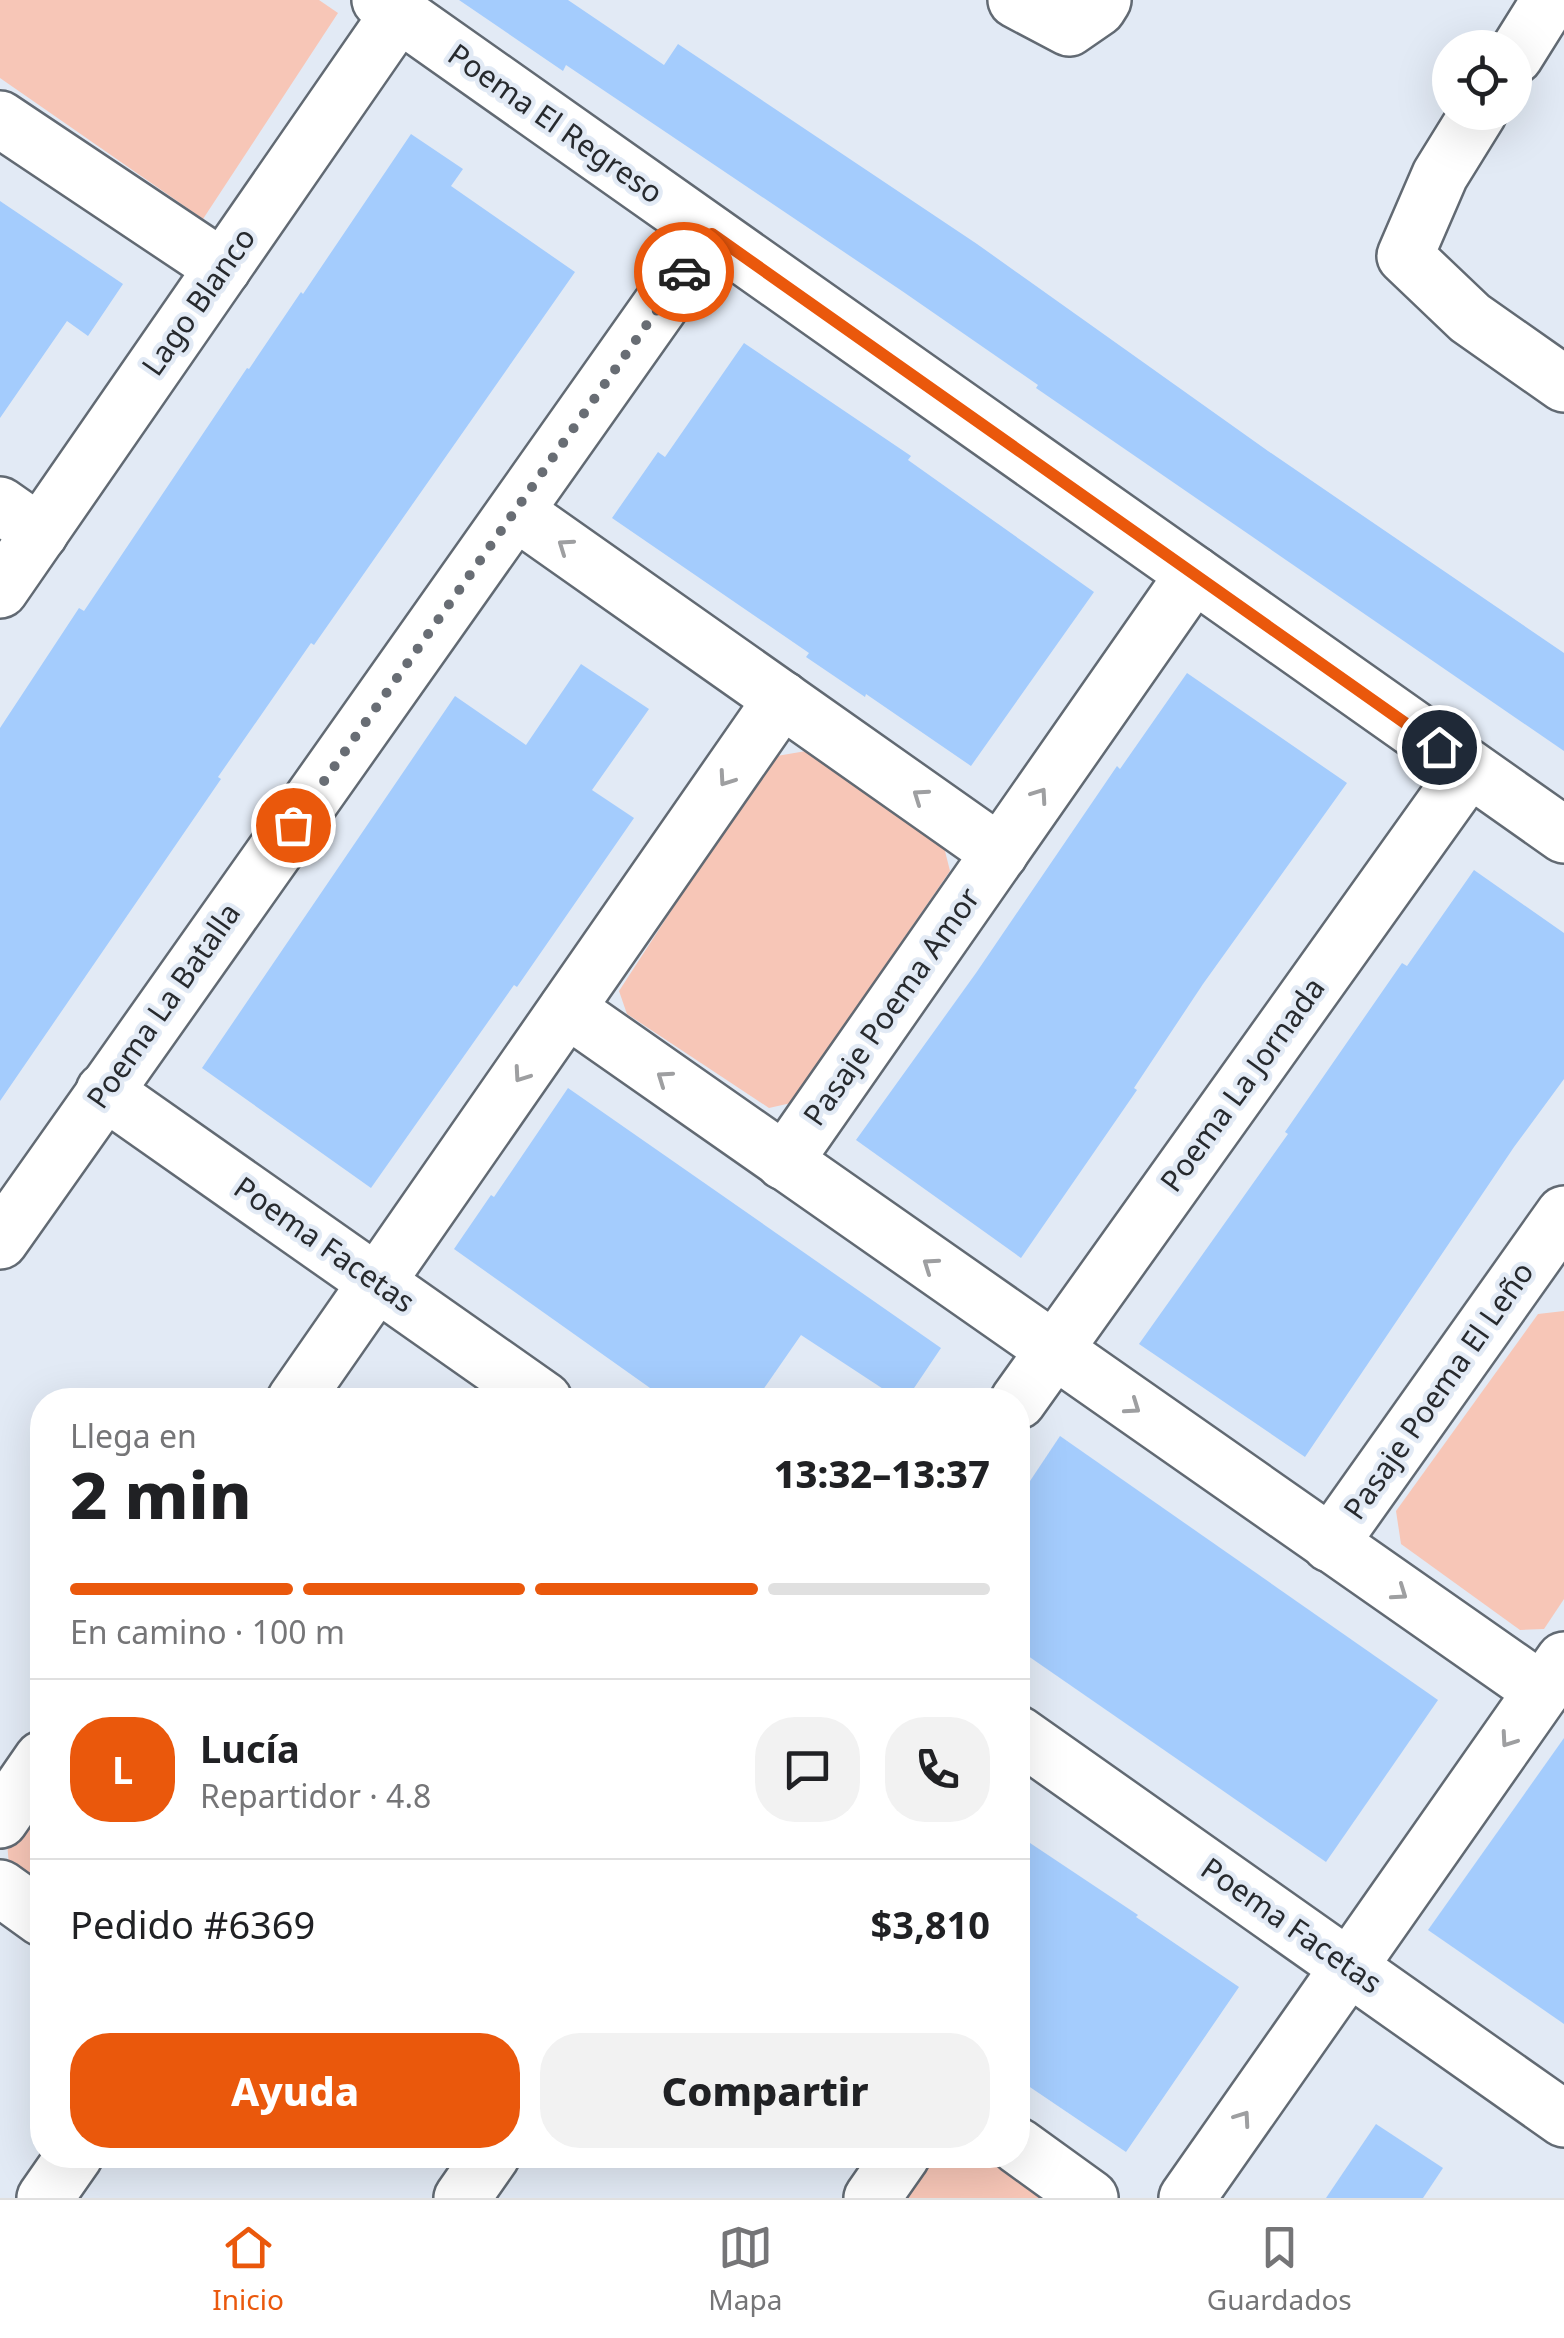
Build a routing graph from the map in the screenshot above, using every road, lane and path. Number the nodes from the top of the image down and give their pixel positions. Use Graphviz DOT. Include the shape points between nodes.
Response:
graph roads {
  1 [pos="1016,0"];
  2 [pos="1550,0"];
  3 [pos="389,7"];
  4 [pos="1086,14"];
  5 [pos="1531,30"];
  6 [pos="0,119"];
  7 [pos="1468,130"];
  8 [pos="712,234"];
  9 [pos="223,268"];
  10 [pos="1564,384"];
  11 [pos="516,512"];
  12 [pos="20,519"];
  13 [pos="1194,574"];
  14 [pos="0,590"];
  15 [pos="782,699"];
  16 [pos="1469,769"];
  17 [pos="1564,836"];
  18 [pos="1000,853"];
  19 [pos="566,1009"];
  20 [pos="104,1090"];
  21 [pos="784,1162"];
  22 [pos="1558,1234"];
  23 [pos="0,1241"];
  24 [pos="378,1283"];
  25 [pos="1053,1351"];
  26 [pos="304,1388"];
  27 [pos="527,1388"];
  28 [pos="1027,1388"];
  29 [pos="1330,1544"];
  30 [pos="1553,1676"];
  31 [pos="1030,1742"];
  32 [pos="30,1777"];
  33 [pos="0,1820"];
  34 [pos="0,1888"];
  35 [pos="30,1909"];
  36 [pos="1350,1967"];
  37 [pos="1564,2119"];
  38 [pos="1030,2155"];
  39 [pos="66,2168"];
  40 [pos="483,2168"];
  41 [pos="893,2168"];
  42 [pos="45,2198"];
  43 [pos="462,2198"];
  44 [pos="872,2198"];
  45 [pos="1090,2198"];
  46 [pos="1186,2198"];
  1 -- 4 [label="street"];
  2 -- 5 [label="street"];
  3 -- 8 [label="street, Poema El Regreso"];
  3 -- 9 [label="street, Lago Blanco"];
  6 -- 9 [label="street"];
  7 -- 10 [label="street" via="1440,175 1406,256 1470,318"];
  8 -- 11 [label="street, Poema La Batalla"];
  8 -- 13 [label="street, Poema El Regreso"];
  9 -- 12 [label="street, Lago Blanco"];
  15 -- 11 [label="street, one-way"];
  11 -- 20 [label="street, Poema La Batalla"];
  12 -- 14 [label="street, Lago Blanco"];
  13 -- 16 [label="street, Poema El Regreso"];
  18 -- 13 [label="street, Pasaje Poema Amor, one-way"];
  18 -- 15 [label="street, one-way"];
  15 -- 19 [label="street, one-way"];
  16 -- 17 [label="street, Poema El Regreso"];
  16 -- 25 [label="street, Poema La Jornada"];
  18 -- 21 [label="street, Pasaje Poema Amor"];
  21 -- 19 [label="street, one-way"];
  19 -- 24 [label="street, one-way"];
  20 -- 23 [label="street, Poema La Batalla"];
  20 -- 24 [label="street, Poema Facetas"];
  25 -- 21 [label="street, one-way"];
  22 -- 29 [label="street, Pasaje Poema El Leño"];
  24 -- 26 [label="street"];
  24 -- 27 [label="street, Poema Facetas"];
  25 -- 28 [label="street, Poema La Jornada"];
  25 -- 29 [label="street, Pasaje Poema El Leño, one-way"];
  29 -- 30 [label="street, Pasaje Poema El Leño, one-way"];
  30 -- 36 [label="street, Pasaje Poema El Leño, one-way"];
  31 -- 36 [label="street, Poema Facetas"];
  32 -- 33 [label="street"];
  34 -- 35 [label="street"];
  36 -- 37 [label="street, Poema Facetas"];
  46 -- 36 [label="street, Pasaje Poema El Leño, one-way"];
  38 -- 45 [label="street"];
  39 -- 42 [label="street"];
  40 -- 43 [label="street"];
  41 -- 44 [label="street"];
}
